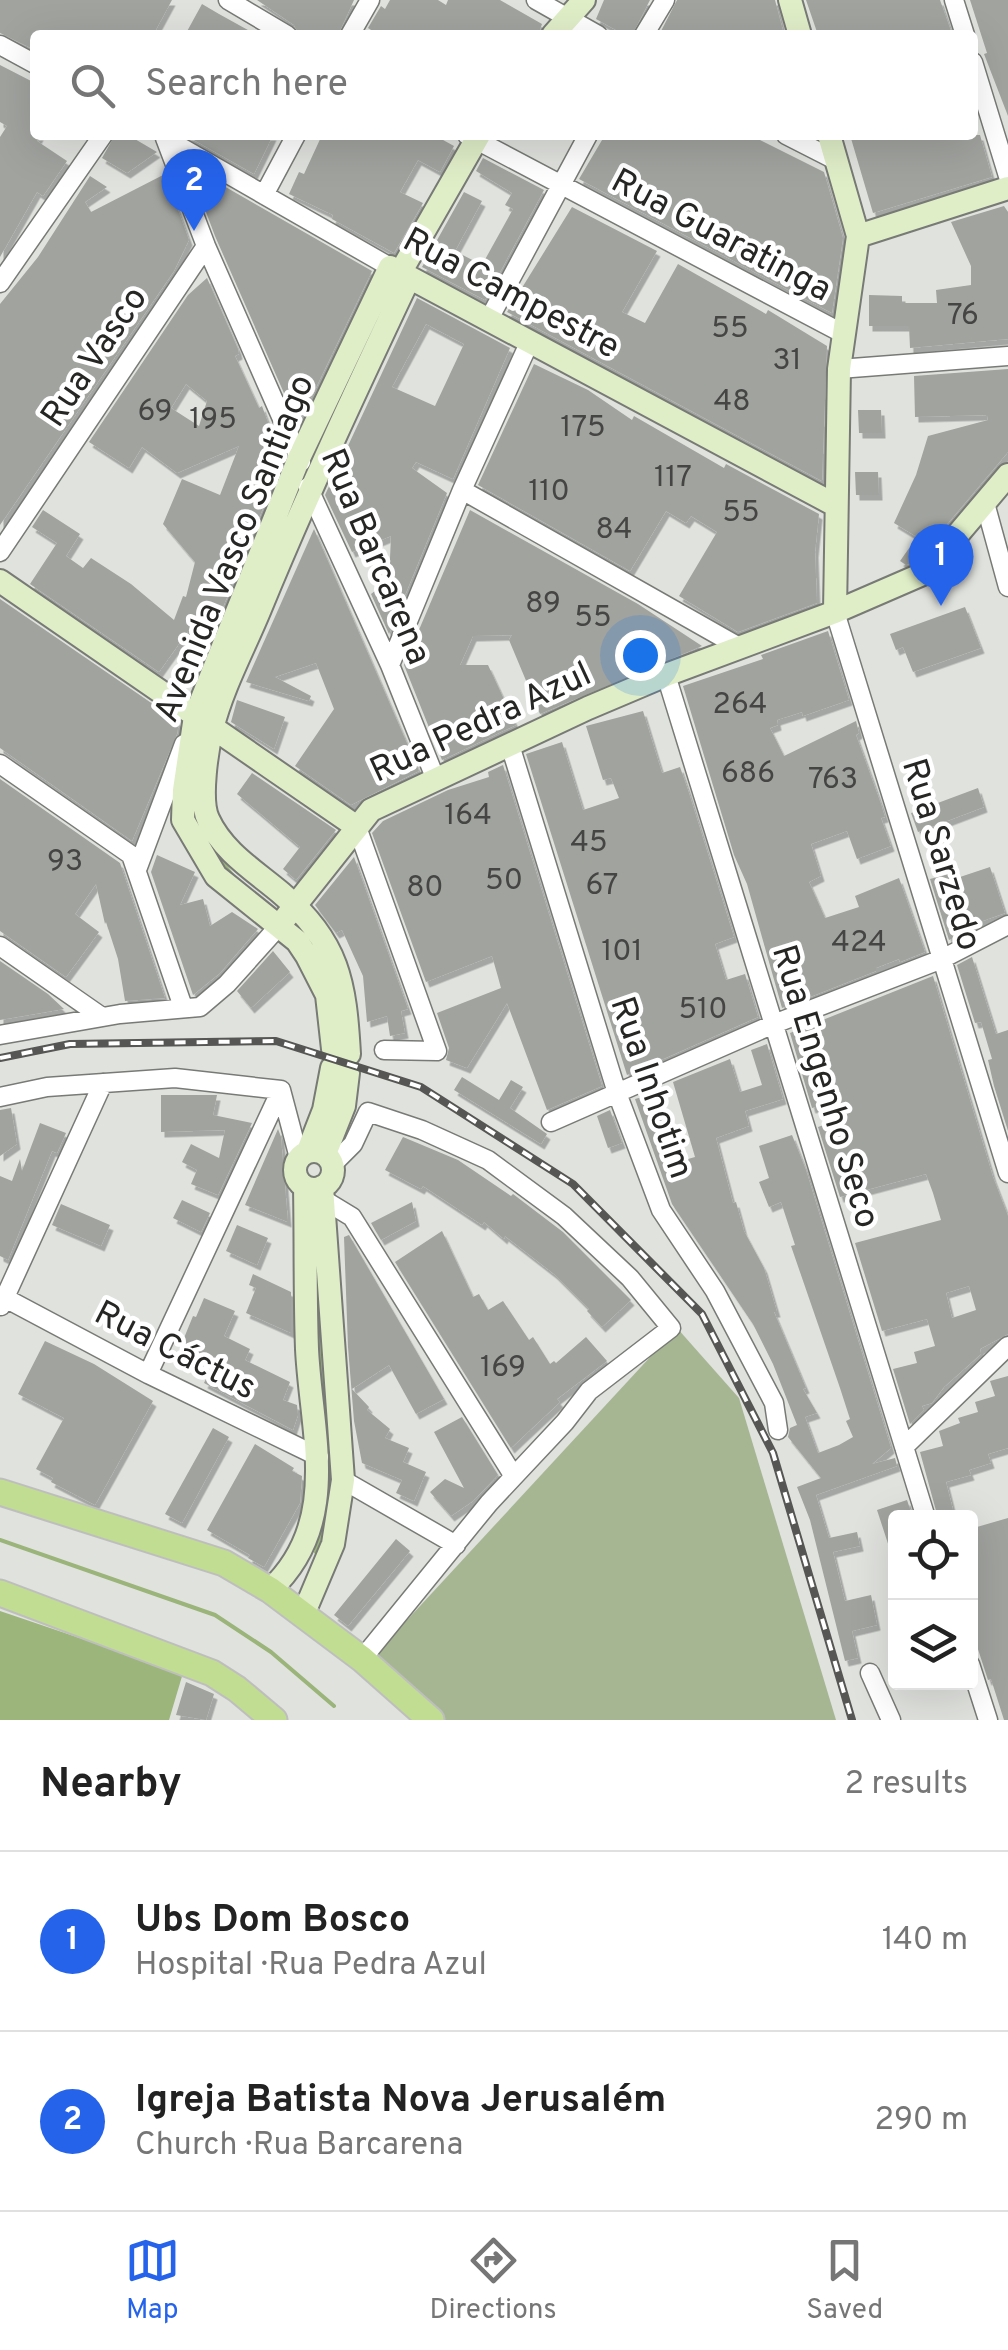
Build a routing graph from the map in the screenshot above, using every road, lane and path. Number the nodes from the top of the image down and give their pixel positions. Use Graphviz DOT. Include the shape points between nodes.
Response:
graph roads {
  1 [pos="228,0"];
  2 [pos="370,0"];
  3 [pos="536,0"];
  4 [pos="665,0"];
  5 [pos="790,0"];
  6 [pos="954,0"];
  7 [pos="568,17"];
  8 [pos="279,30"];
  9 [pos="353,30"];
  10 [pos="590,30"];
  11 [pos="647,30"];
  12 [pos="799,30"];
  13 [pos="963,30"];
  14 [pos="0,45"];
  15 [pos="30,61"];
  16 [pos="978,78"];
  17 [pos="100,140"];
  18 [pos="165,140"];
  19 [pos="170,140"];
  20 [pos="293,140"];
  21 [pos="471,140"];
  22 [pos="478,140"];
  23 [pos="585,140"];
  24 [pos="795,140"];
  25 [pos="830,140"];
  26 [pos="836,162"];
  27 [pos="1008,176"];
  28 [pos="561,186"];
  29 [pos="1008,188"];
  30 [pos="264,195"];
  31 [pos="858,236"];
  32 [pos="206,246"];
  33 [pos="400,273"];
  34 [pos="0,283"];
  35 [pos="489,319"];
  36 [pos="842,333"];
  37 [pos="530,341"];
  38 [pos="1008,356"];
  39 [pos="839,369"];
  40 [pos="299,458"];
  41 [pos="1008,475"];
  42 [pos="308,490"];
  43 [pos="462,490"];
  44 [pos="984,503"];
  45 [pos="835,504"];
  46 [pos="0,552"];
  47 [pos="0,582"];
  48 [pos="1008,588"];
  49 [pos="835,612"];
  50 [pos="741,648"];
  51 [pos="390,665"];
  52 [pos="666,674"];
  53 [pos="204,722"];
  54 [pos="510,744"];
  55 [pos="0,764"];
  56 [pos="436,780"];
  57 [pos="155,820"];
  58 [pos="183,820"];
  59 [pos="357,827"];
  60 [pos="138,867"];
  61 [pos="294,906"];
  62 [pos="278,926"];
  63 [pos="1008,926"];
  64 [pos="0,946"];
  65 [pos="942,959"];
  66 [pos="184,1007"];
  67 [pos="102,1017"];
  68 [pos="774,1024"];
  69 [pos="0,1035"];
  70 [pos="384,1050"];
  71 [pos="340,1061"];
  72 [pos="103,1084"];
  73 [pos="281,1090"];
  74 [pos="617,1093"];
  75 [pos="0,1096"];
  76 [pos="551,1122"];
  77 [pos="316,1157"];
  78 [pos="1008,1173"];
  79 [pos="317,1191"];
  80 [pos="2,1303"];
  81 [pos="1008,1346"];
  82 [pos="148,1374"];
  83 [pos="778,1430"];
  84 [pos="904,1446"];
  85 [pos="319,1456"];
  86 [pos="513,1475"];
  87 [pos="343,1480"];
  88 [pos="0,1492"];
  89 [pos="924,1510"];
  90 [pos="456,1544"];
  91 [pos="270,1590"];
  92 [pos="0,1594"];
  93 [pos="303,1615"];
  94 [pos="362,1660"];
  95 [pos="870,1673"];
  96 [pos="978,1689"];
  97 [pos="274,1720"];
  98 [pos="431,1720"];
  99 [pos="891,1720"];
  100 [pos="988,1720"];
  1 -- 8 [label="street"];
  2 -- 9 [label="street"];
  3 -- 7 [label="street"];
  4 -- 11 [label="street"];
  5 -- 12 [label="street"];
  6 -- 13 [label="street"];
  7 -- 10 [label="street"];
  14 -- 15 [label="street"];
  16 -- 27 [label="street"];
  17 -- 34 [label="street"];
  18 -- 32 [label="street, Rua Barcarena"];
  19 -- 30 [label="street, Rua Campestre"];
  20 -- 30 [label="street"];
  21 -- 33 [label="street, Avenida Vasco Santiago"];
  22 -- 28 [label="street, Rua Guaratinga"];
  23 -- 28 [label="street"];
  24 -- 26 [label="street"];
  25 -- 26 [label="street"];
  26 -- 31 [label="street"];
  28 -- 35 [label="street"];
  28 -- 36 [label="street, Rua Guaratinga"];
  29 -- 31 [label="street"];
  30 -- 33 [label="street, Rua Campestre"];
  31 -- 36 [label="street"];
  32 -- 40 [label="street, Rua Barcarena"];
  32 -- 46 [label="street, Rua Vasco"];
  33 -- 35 [label="street, Rua Campestre"];
  33 -- 40 [label="street, Avenida Vasco Santiago"];
  33 -- 42 [label="street, Avenida Vasco Santiago"];
  35 -- 37 [label="street, Rua Campestre"];
  36 -- 39 [label="street"];
  37 -- 43 [label="street"];
  37 -- 45 [label="street, Rua Campestre"];
  38 -- 39 [label="street"];
  39 -- 45 [label="street"];
  40 -- 42 [label="street, Rua Barcarena"];
  40 -- 53 [label="street, Avenida Vasco Santiago"];
  41 -- 44 [label="street, Rua Pedra Azul"];
  42 -- 51 [label="street, Rua Barcarena"];
  42 -- 53 [label="street, Avenida Vasco Santiago"];
  43 -- 50 [label="street"];
  43 -- 51 [label="street"];
  44 -- 48 [label="street"];
  44 -- 49 [label="street, Rua Pedra Azul" via="925,573"];
  45 -- 49 [label="street"];
  47 -- 53 [label="street"];
  49 -- 50 [label="street, Rua Pedra Azul"];
  49 -- 65 [label="street, Rua Sarzedo"];
  50 -- 52 [label="street, Rua Pedra Azul"];
  51 -- 56 [label="street, Rua Barcarena"];
  52 -- 54 [label="street, Rua Pedra Azul"];
  52 -- 68 [label="street, Rua Engenho Seco"];
  53 -- 57 [label="street"];
  53 -- 58 [label="street, Avenida Vasco Santiago" via="184,790"];
  53 -- 59 [label="street"];
  53 -- 61 [label="street, Avenida Vasco Santiago" via="206,817 238,860"];
  54 -- 56 [label="street, Rua Pedra Azul"];
  54 -- 74 [label="street, Rua Inhotim"];
  55 -- 60 [label="street" via="131,854"];
  56 -- 59 [label="street, Rua Pedra Azul" via="371,810"];
  57 -- 58 [label="street"];
  57 -- 60 [label="street"];
  58 -- 62 [label="street, Avenida Vasco Santiago" via="216,876"];
  59 -- 61 [label="street, Rua Pedra Azul"];
  59 -- 70 [label="street" via="437,1051"];
  60 -- 66 [label="street"];
  61 -- 62 [label="street, Rua Pedra Azul"];
  61 -- 71 [label="street, Avenida Vasco Santiago" via="336,961 346,995"];
  62 -- 66 [label="street, Rua Pedra Azul" via="227,984 200,1006"];
  62 -- 71 [label="street, Avenida Vasco Santiago" via="307,956 327,995"];
  63 -- 65 [label="street"];
  64 -- 67 [label="street"];
  65 -- 68 [label="street"];
  65 -- 78 [label="street, Rua Sarzedo"];
  66 -- 67 [label="street"];
  67 -- 69 [label="street"];
  68 -- 74 [label="street"];
  68 -- 84 [label="street, Rua Engenho Seco"];
  71 -- 77 [label="street, Avenida Vasco Santiago" via="344,1106"];
  72 -- 73 [label="street" via="176,1078"];
  72 -- 75 [label="street"];
  72 -- 80 [label="street"];
  73 -- 77 [label="street"];
  73 -- 82 [label="street"];
  74 -- 76 [label="street"];
  74 -- 83 [label="street, Rua Inhotim" via="661,1210 715,1291 774,1403"];
  77 -- 79 [label="street, Avenida Vasco Santiago" via="331,1178"];
  77 -- 79 [label="street, Avenida Vasco Santiago" via="294,1170"];
  77 -- 86 [label="street" via="352,1144 368,1112 488,1160 564,1216 671,1328 589,1391"];
  79 -- 85 [label="street, Avenida Vasco Santiago" via="307,1352"];
  79 -- 86 [label="street" via="352,1217"];
  79 -- 87 [label="street, Avenida Vasco Santiago"];
  80 -- 82 [label="street, Rua Cáctus"];
  81 -- 84 [label="street"];
  82 -- 85 [label="street, Rua Cáctus"];
  84 -- 89 [label="street, Rua Engenho Seco"];
  85 -- 91 [label="street, Avenida Vasco Santiago" via="300,1554"];
  86 -- 90 [label="street"];
  87 -- 90 [label="street"];
  87 -- 93 [label="street, Avenida Vasco Santiago" via="334,1544"];
  88 -- 91 [label="main road" via="224,1563"];
  90 -- 94 [label="street"];
  91 -- 93 [label="main road"];
  92 -- 97 [label="main road" via="212,1673"];
  93 -- 94 [label="main road"];
  94 -- 98 [label="main road"];
  95 -- 99 [label="street"];
  96 -- 100 [label="street"];
}
